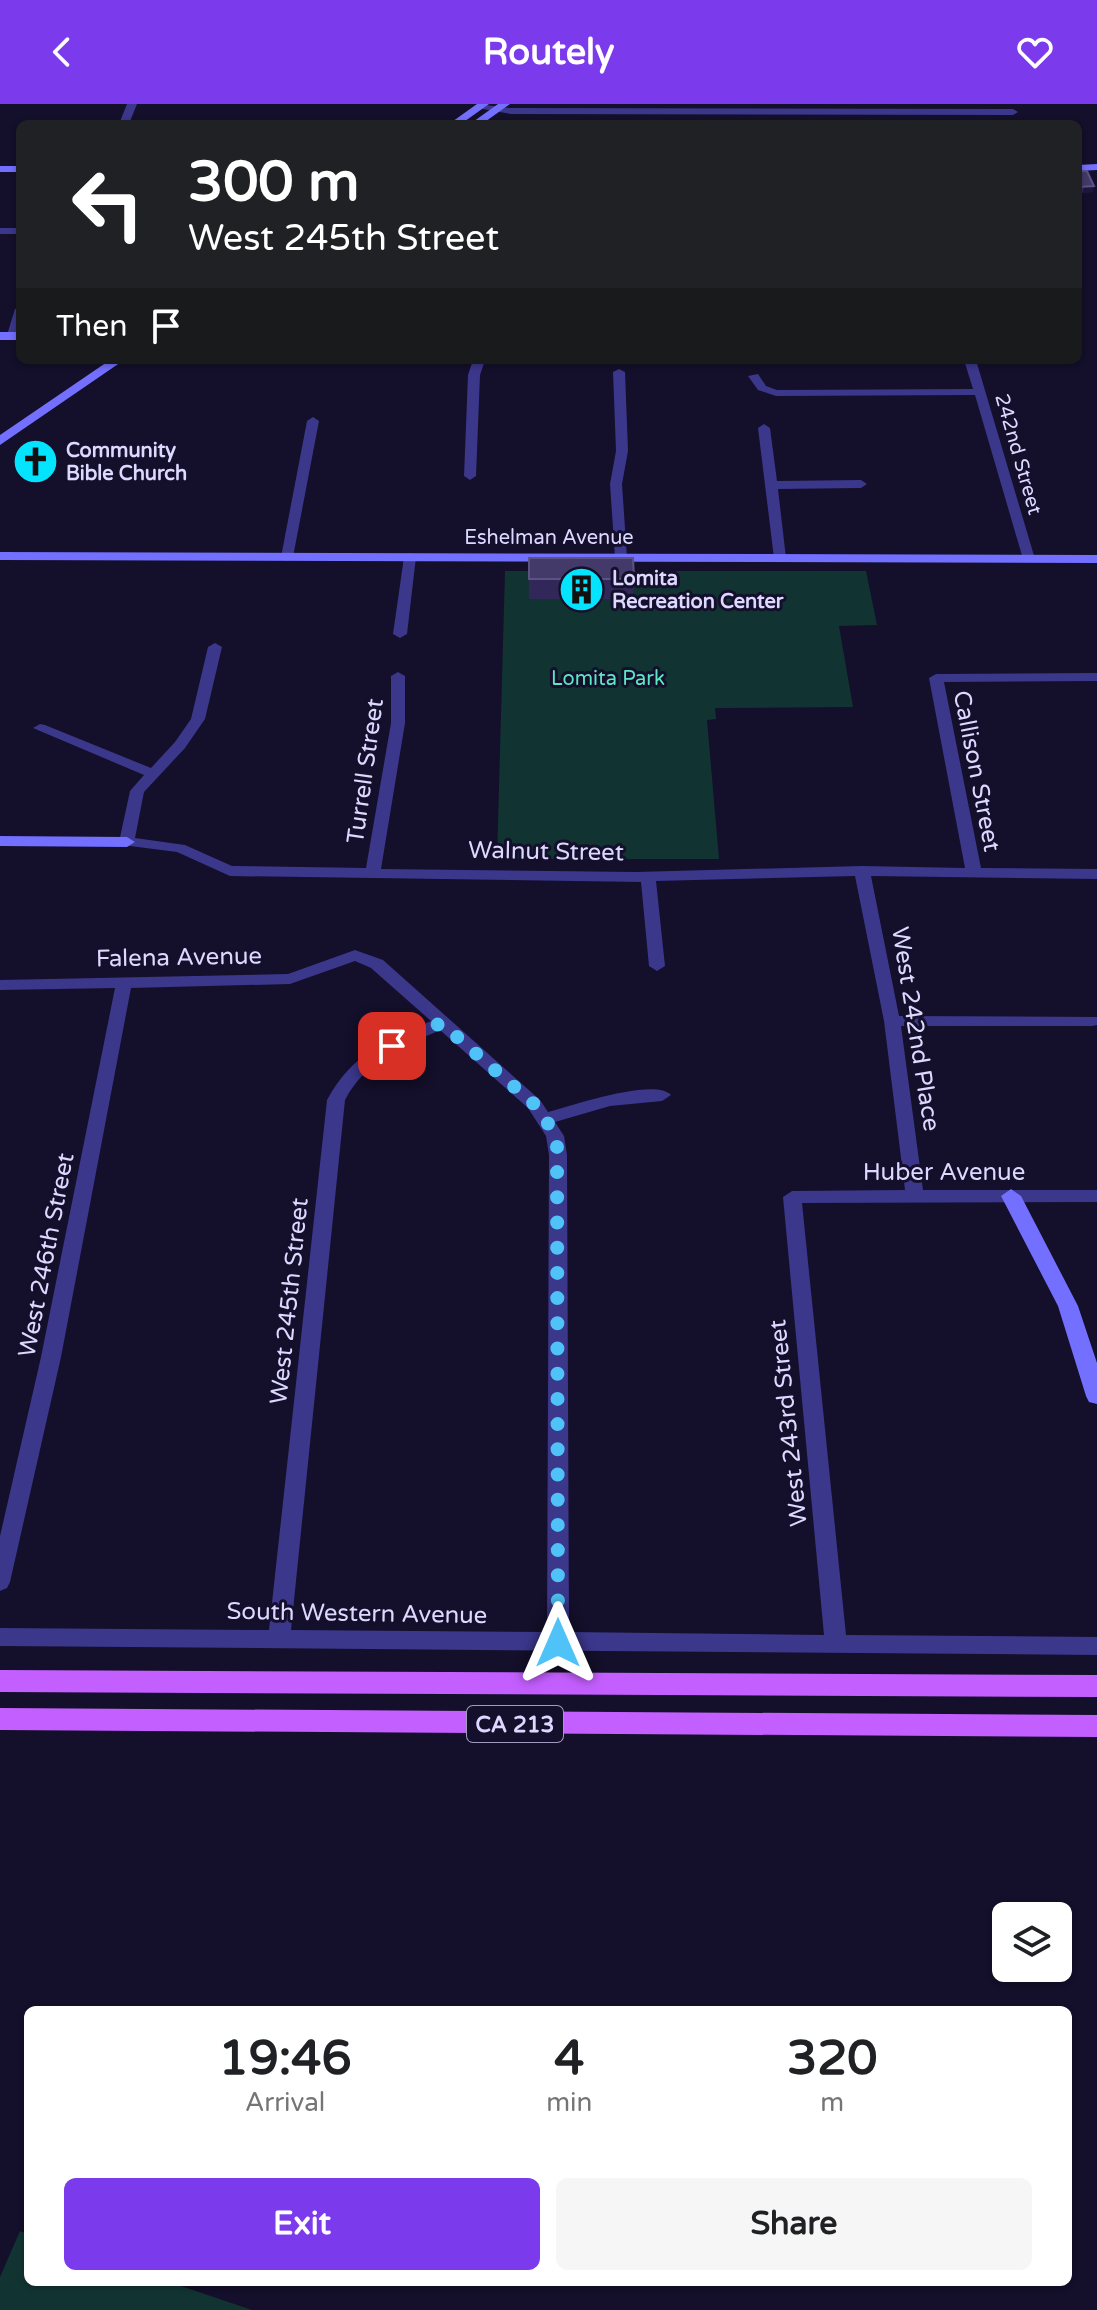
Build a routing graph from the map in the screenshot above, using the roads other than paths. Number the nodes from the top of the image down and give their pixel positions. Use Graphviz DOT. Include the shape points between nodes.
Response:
graph roads {
  1 [pos="482,105"];
  2 [pos="500,107"];
  3 [pos="818,108"];
  4 [pos="1011,108"];
  5 [pos="460,120"];
  6 [pos="481,120"];
  7 [pos="112,364"];
  8 [pos="478,364"];
  9 [pos="971,364"];
  10 [pos="619,372"];
  11 [pos="754,376"];
  12 [pos="980,392"];
  13 [pos="313,421"];
  14 [pos="764,428"];
  15 [pos="0,441"];
  16 [pos="470,476"];
  17 [pos="861,484"];
  18 [pos="771,485"];
  19 [pos="0,556"];
  20 [pos="287,557"];
  21 [pos="410,557"];
  22 [pos="621,558"];
  23 [pos="780,558"];
  24 [pos="1029,559"];
  25 [pos="1097,559"];
  26 [pos="400,634"];
  27 [pos="215,647"];
  28 [pos="398,676"];
  29 [pos="1097,677"];
  30 [pos="40,728"];
  31 [pos="151,773"];
  32 [pos="0,841"];
  33 [pos="127,842"];
  34 [pos="862,871"];
  35 [pos="373,872"];
  36 [pos="974,872"];
  37 [pos="1097,874"];
  38 [pos="648,877"];
  39 [pos="657,966"];
  40 [pos="124,983"];
  41 [pos="0,985"];
  42 [pos="892,1021"];
  43 [pos="1092,1021"];
  44 [pos="441,1023"];
  45 [pos="662,1095"];
  46 [pos="546,1119"];
  47 [pos="915,1196"];
  48 [pos="1011,1196"];
  49 [pos="1097,1196"];
  50 [pos="792,1197"];
  51 [pos="1097,1396"];
  52 [pos="0,1582"];
  53 [pos="0,1637"];
  54 [pos="279,1641"];
  55 [pos="558,1643"];
  56 [pos="836,1643"];
  57 [pos="1097,1646"];
  58 [pos="0,1681"];
  59 [pos="1097,1686"];
  60 [pos="0,1719"];
  61 [pos="1097,1726"];
  1 -- 2 [label="street"];
  1 -- 5 [label="street"];
  2 -- 3 [label="street"];
  2 -- 6 [label="street"];
  3 -- 4 [label="street"];
  7 -- 15 [label="street"];
  8 -- 16 [label="street"];
  9 -- 12 [label="street, 242nd Street"];
  10 -- 22 [label="street" via="622,451 616,484"];
  11 -- 12 [label="street" via="762,388 776,393"];
  12 -- 24 [label="street, 242nd Street"];
  13 -- 20 [label="street"];
  14 -- 18 [label="street"];
  17 -- 18 [label="street"];
  18 -- 23 [label="street"];
  19 -- 20 [label="street, Eshelman Avenue"];
  20 -- 21 [label="street, Eshelman Avenue"];
  21 -- 22 [label="street, Eshelman Avenue"];
  21 -- 26 [label="street"];
  22 -- 23 [label="street, Eshelman Avenue"];
  23 -- 24 [label="street, Eshelman Avenue"];
  24 -- 25 [label="street, Eshelman Avenue"];
  27 -- 31 [label="street" via="198,719"];
  28 -- 35 [label="street, Turrell Street" via="398,723"];
  29 -- 36 [label="street, Callison Street" via="936,678"];
  30 -- 31 [label="street"];
  31 -- 33 [label="street" via="137,791"];
  32 -- 33 [label="street, Walnut Street"];
  33 -- 35 [label="street, Walnut Street" via="180,848 230,871"];
  34 -- 36 [label="street, Walnut Street"];
  34 -- 38 [label="street, Walnut Street"];
  34 -- 42 [label="street, West 242nd Place"];
  35 -- 38 [label="street, Walnut Street"];
  36 -- 37 [label="street, Walnut Street"];
  38 -- 39 [label="street"];
  40 -- 41 [label="street, Falena Avenue"];
  40 -- 44 [label="street, Falena Avenue" via="290,979 355,955 377,964"];
  40 -- 52 [label="street, West 246th Street" via="51,1357"];
  42 -- 43 [label="street"];
  42 -- 47 [label="street, West 242nd Place"];
  44 -- 46 [label="street"];
  44 -- 54 [label="street, West 245th Street" via="368,1057 348,1077 336,1100"];
  45 -- 46 [label="street" via="610,1100"];
  46 -- 55 [label="street" via="558,1155"];
  47 -- 48 [label="street, Huber Avenue"];
  47 -- 50 [label="street, Huber Avenue"];
  48 -- 49 [label="street, Huber Avenue"];
  48 -- 51 [label="street" via="1068,1306"];
  50 -- 56 [label="street, West 243rd Street"];
  53 -- 54 [label="street, South Western Avenue"];
  54 -- 55 [label="street, South Western Avenue"];
  55 -- 56 [label="street, South Western Avenue"];
  56 -- 57 [label="street, South Western Avenue"];
  58 -- 59 [label="main road, CA 213"];
  60 -- 61 [label="main road, CA 213"];
}
